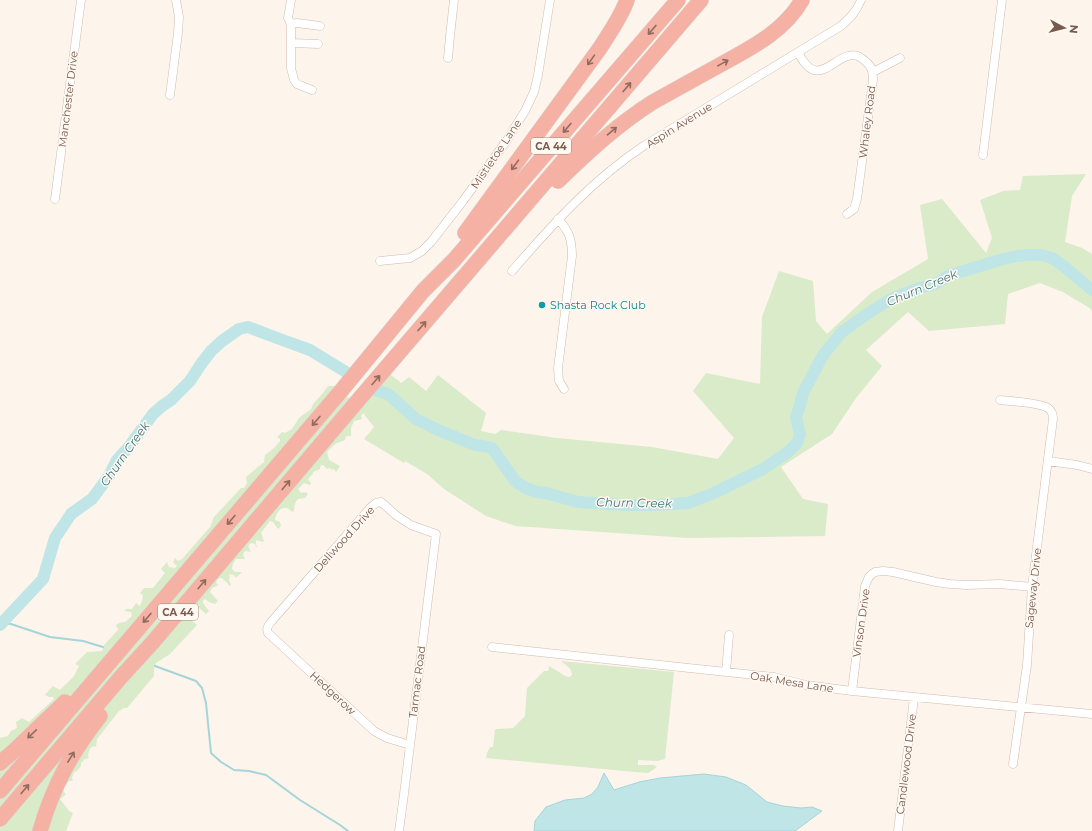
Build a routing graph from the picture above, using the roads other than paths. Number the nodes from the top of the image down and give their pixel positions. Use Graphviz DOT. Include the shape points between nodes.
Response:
graph roads {
  1 [pos="81,0"];
  2 [pos="176,0"];
  3 [pos="291,0"];
  4 [pos="454,0"];
  5 [pos="550,0"];
  6 [pos="623,0"];
  7 [pos="627,0"];
  8 [pos="678,0"];
  9 [pos="701,0"];
  10 [pos="802,0"];
  11 [pos="861,0"];
  12 [pos="1002,0"];
  13 [pos="291,24"];
  14 [pos="320,26"];
  15 [pos="613,28"];
  16 [pos="292,43"];
  17 [pos="318,44"];
  18 [pos="798,52"];
  19 [pos="448,58"];
  20 [pos="900,58"];
  21 [pos="873,72"];
  22 [pos="312,90"];
  23 [pos="170,95"];
  24 [pos="983,155"];
  25 [pos="55,198"];
  26 [pos="847,214"];
  27 [pos="558,219"];
  28 [pos="511,223"];
  29 [pos="380,261"];
  30 [pos="512,271"];
  31 [pos="423,291"];
  32 [pos="564,389"];
  33 [pos="1000,400"];
  34 [pos="1048,461"];
  35 [pos="1092,469"];
  36 [pos="436,534"];
  37 [pos="1032,587"];
  38 [pos="267,628"];
  39 [pos="729,635"];
  40 [pos="153,642"];
  41 [pos="492,647"];
  42 [pos="112,660"];
  43 [pos="726,672"];
  44 [pos="852,691"];
  45 [pos="914,698"];
  46 [pos="1021,707"];
  47 [pos="1092,714"];
  48 [pos="410,745"];
  49 [pos="0,763"];
  50 [pos="1013,764"];
  51 [pos="0,791"];
  52 [pos="0,819"];
  53 [pos="40,831"];
  54 [pos="399,831"];
  55 [pos="898,831"];
  1 -- 25 [label="street, Manchester Drive"];
  2 -- 23 [label="street" via="178,33"];
  3 -- 13 [label="street" via="288,18"];
  4 -- 19 [label="street"];
  5 -- 29 [label="street, Mistletoe Lane" via="534,92 507,140 463,201 422,251 410,258"];
  6 -- 15 [label="highway"];
  7 -- 15 [label="highway"];
  8 -- 31 [label="highway, CA 44, one-way" via="454,260"];
  28 -- 9 [label="highway, CA 44, one-way"];
  28 -- 10 [label="highway, one-way" via="526,213 617,127 653,102 766,38 784,23"];
  11 -- 18 [label="street, Aspin Avenue" via="847,21"];
  12 -- 24 [label="street"];
  13 -- 14 [label="street"];
  13 -- 16 [label="street"];
  15 -- 31 [label="highway, one-way"];
  16 -- 17 [label="street"];
  16 -- 22 [label="street" via="291,68 294,80 297,84"];
  18 -- 21 [label="street, Whaley Road" via="811,69 825,69 843,58 854,55 868,63"];
  18 -- 27 [label="street, Aspin Avenue" via="640,149 585,192"];
  20 -- 21 [label="street"];
  21 -- 26 [label="street, Whaley Road" via="857,199 854,209"];
  27 -- 30 [label="street, Aspin Avenue"];
  27 -- 32 [label="street" via="570,235 572,248 558,368 559,380"];
  40 -- 28 [label="highway, CA 44, one-way"];
  31 -- 42 [label="highway, CA 44, one-way" via="342,391"];
  33 -- 34 [label="street, Sageway Drive" via="1043,405 1050,409 1053,422"];
  34 -- 35 [label="street"];
  34 -- 37 [label="street, Sageway Drive"];
  36 -- 38 [label="street, Dellwood Drive" via="410,525 383,503 376,503"];
  36 -- 48 [label="street, Tarmac Road"];
  37 -- 44 [label="street, Vinson Drive" via="950,584 893,572 875,572 865,586"];
  37 -- 46 [label="street, Sageway Drive"];
  38 -- 48 [label="street, Hedgerow" via="268,633 374,731"];
  39 -- 43 [label="street"];
  52 -- 40 [label="highway, CA 44, one-way"];
  53 -- 40 [label="highway, one-way" via="50,800 81,740 128,680"];
  41 -- 43 [label="street, Oak Mesa Lane"];
  42 -- 49 [label="highway, one-way" via="98,670"];
  42 -- 51 [label="highway, CA 44"];
  43 -- 44 [label="street, Oak Mesa Lane" via="774,677 806,685"];
  44 -- 45 [label="street, Oak Mesa Lane"];
  45 -- 46 [label="street, Oak Mesa Lane"];
  45 -- 55 [label="street, Candlewood Drive"];
  46 -- 47 [label="street, Oak Mesa Lane"];
  46 -- 50 [label="street, Sageway Drive"];
  48 -- 54 [label="street, Tarmac Road"];
}
